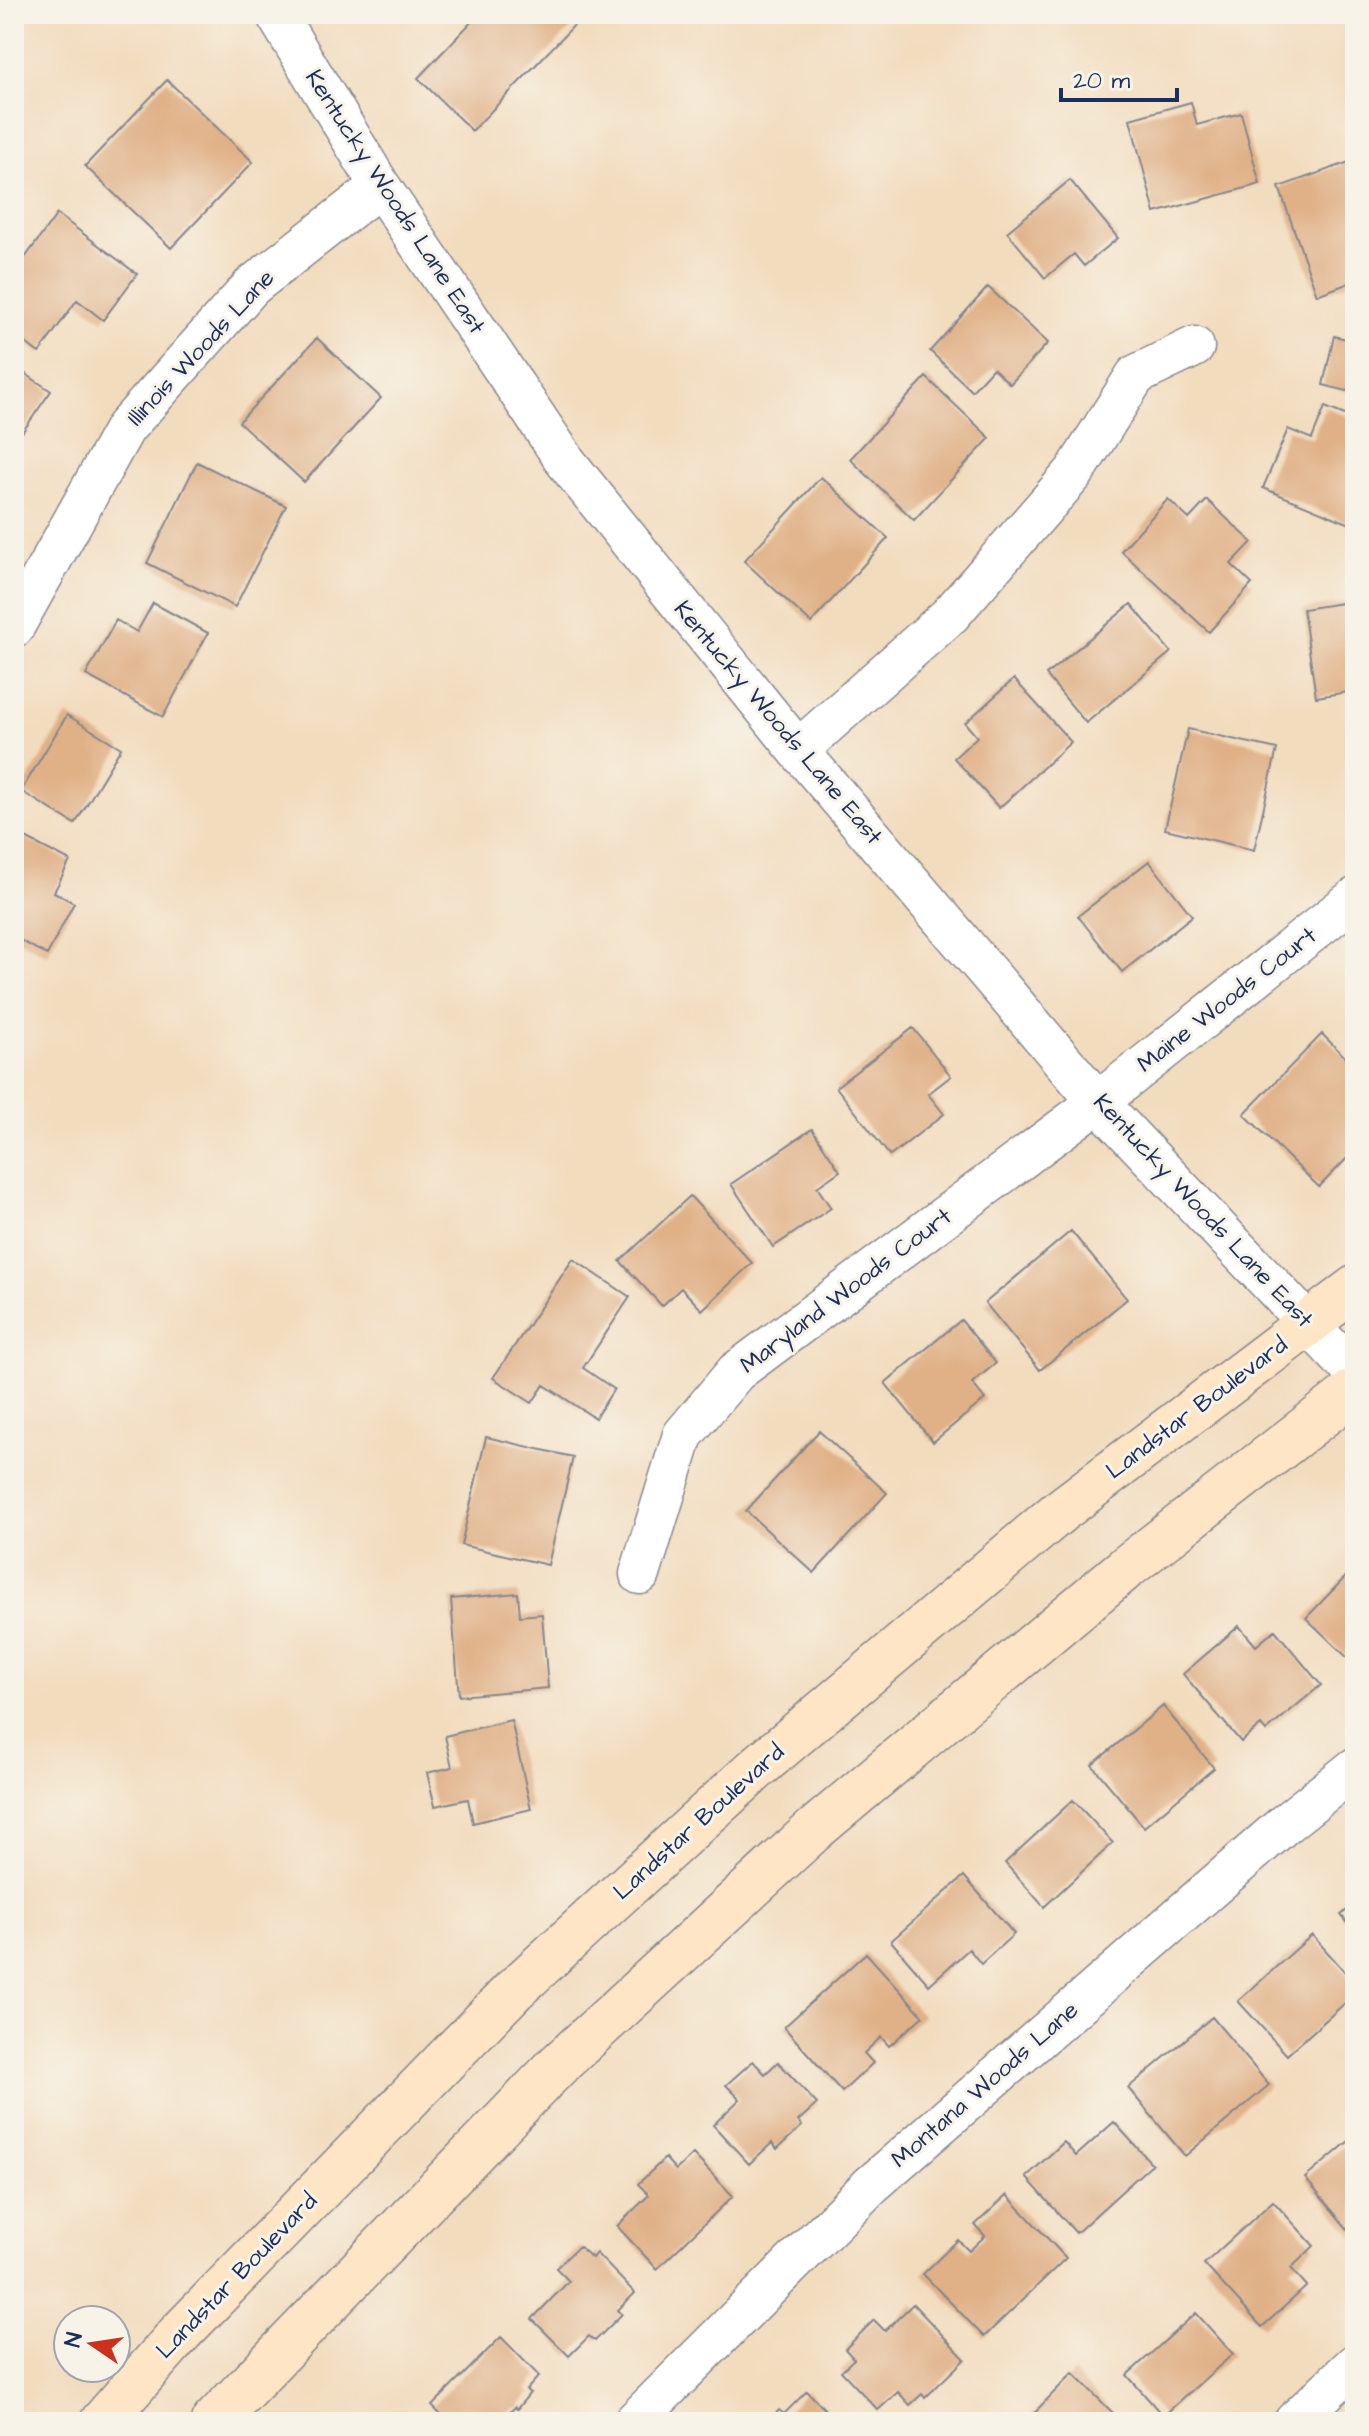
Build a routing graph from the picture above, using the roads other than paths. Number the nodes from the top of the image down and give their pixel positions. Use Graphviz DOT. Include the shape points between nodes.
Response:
graph roads {
  1 [pos="276,14"];
  2 [pos="380,186"];
  3 [pos="1194,347"];
  4 [pos="14,627"];
  5 [pos="798,750"];
  6 [pos="1355,898"];
  7 [pos="1098,1102"];
  8 [pos="1355,1288"];
  9 [pos="1309,1322"];
  10 [pos="1355,1373"];
  11 [pos="1355,1390"];
  12 [pos="640,1574"];
  13 [pos="1355,1768"];
  14 [pos="1355,2364"];
  15 [pos="102,2422"];
  16 [pos="213,2422"];
  17 [pos="634,2422"];
  18 [pos="1294,2422"];
  1 -- 2 [label="street, Kentucky Woods Lane East"];
  2 -- 4 [label="street, Illinois Woods Lane" via="252,286 125,428"];
  2 -- 5 [label="street, Kentucky Woods Lane East" via="566,462"];
  3 -- 5 [label="street" via="1136,375 1074,473 950,615"];
  5 -- 7 [label="street, Kentucky Woods Lane East"];
  6 -- 7 [label="street, Maine Woods Court"];
  7 -- 9 [label="street, Kentucky Woods Lane East"];
  7 -- 12 [label="street, Maryland Woods Court" via="736,1372 683,1435"];
  8 -- 9 [label="street, Landstar Boulevard"];
  9 -- 10 [label="street, Kentucky Woods Lane East"];
  9 -- 15 [label="street, Landstar Boulevard" via="1059,1512 747,1777 514,1990 181,2332"];
  11 -- 16 [label="street" via="1127,1567 816,1828 557,2066"];
  13 -- 17 [label="street, Montana Woods Lane" via="871,2185"];
  14 -- 18 [label="street"];
}
